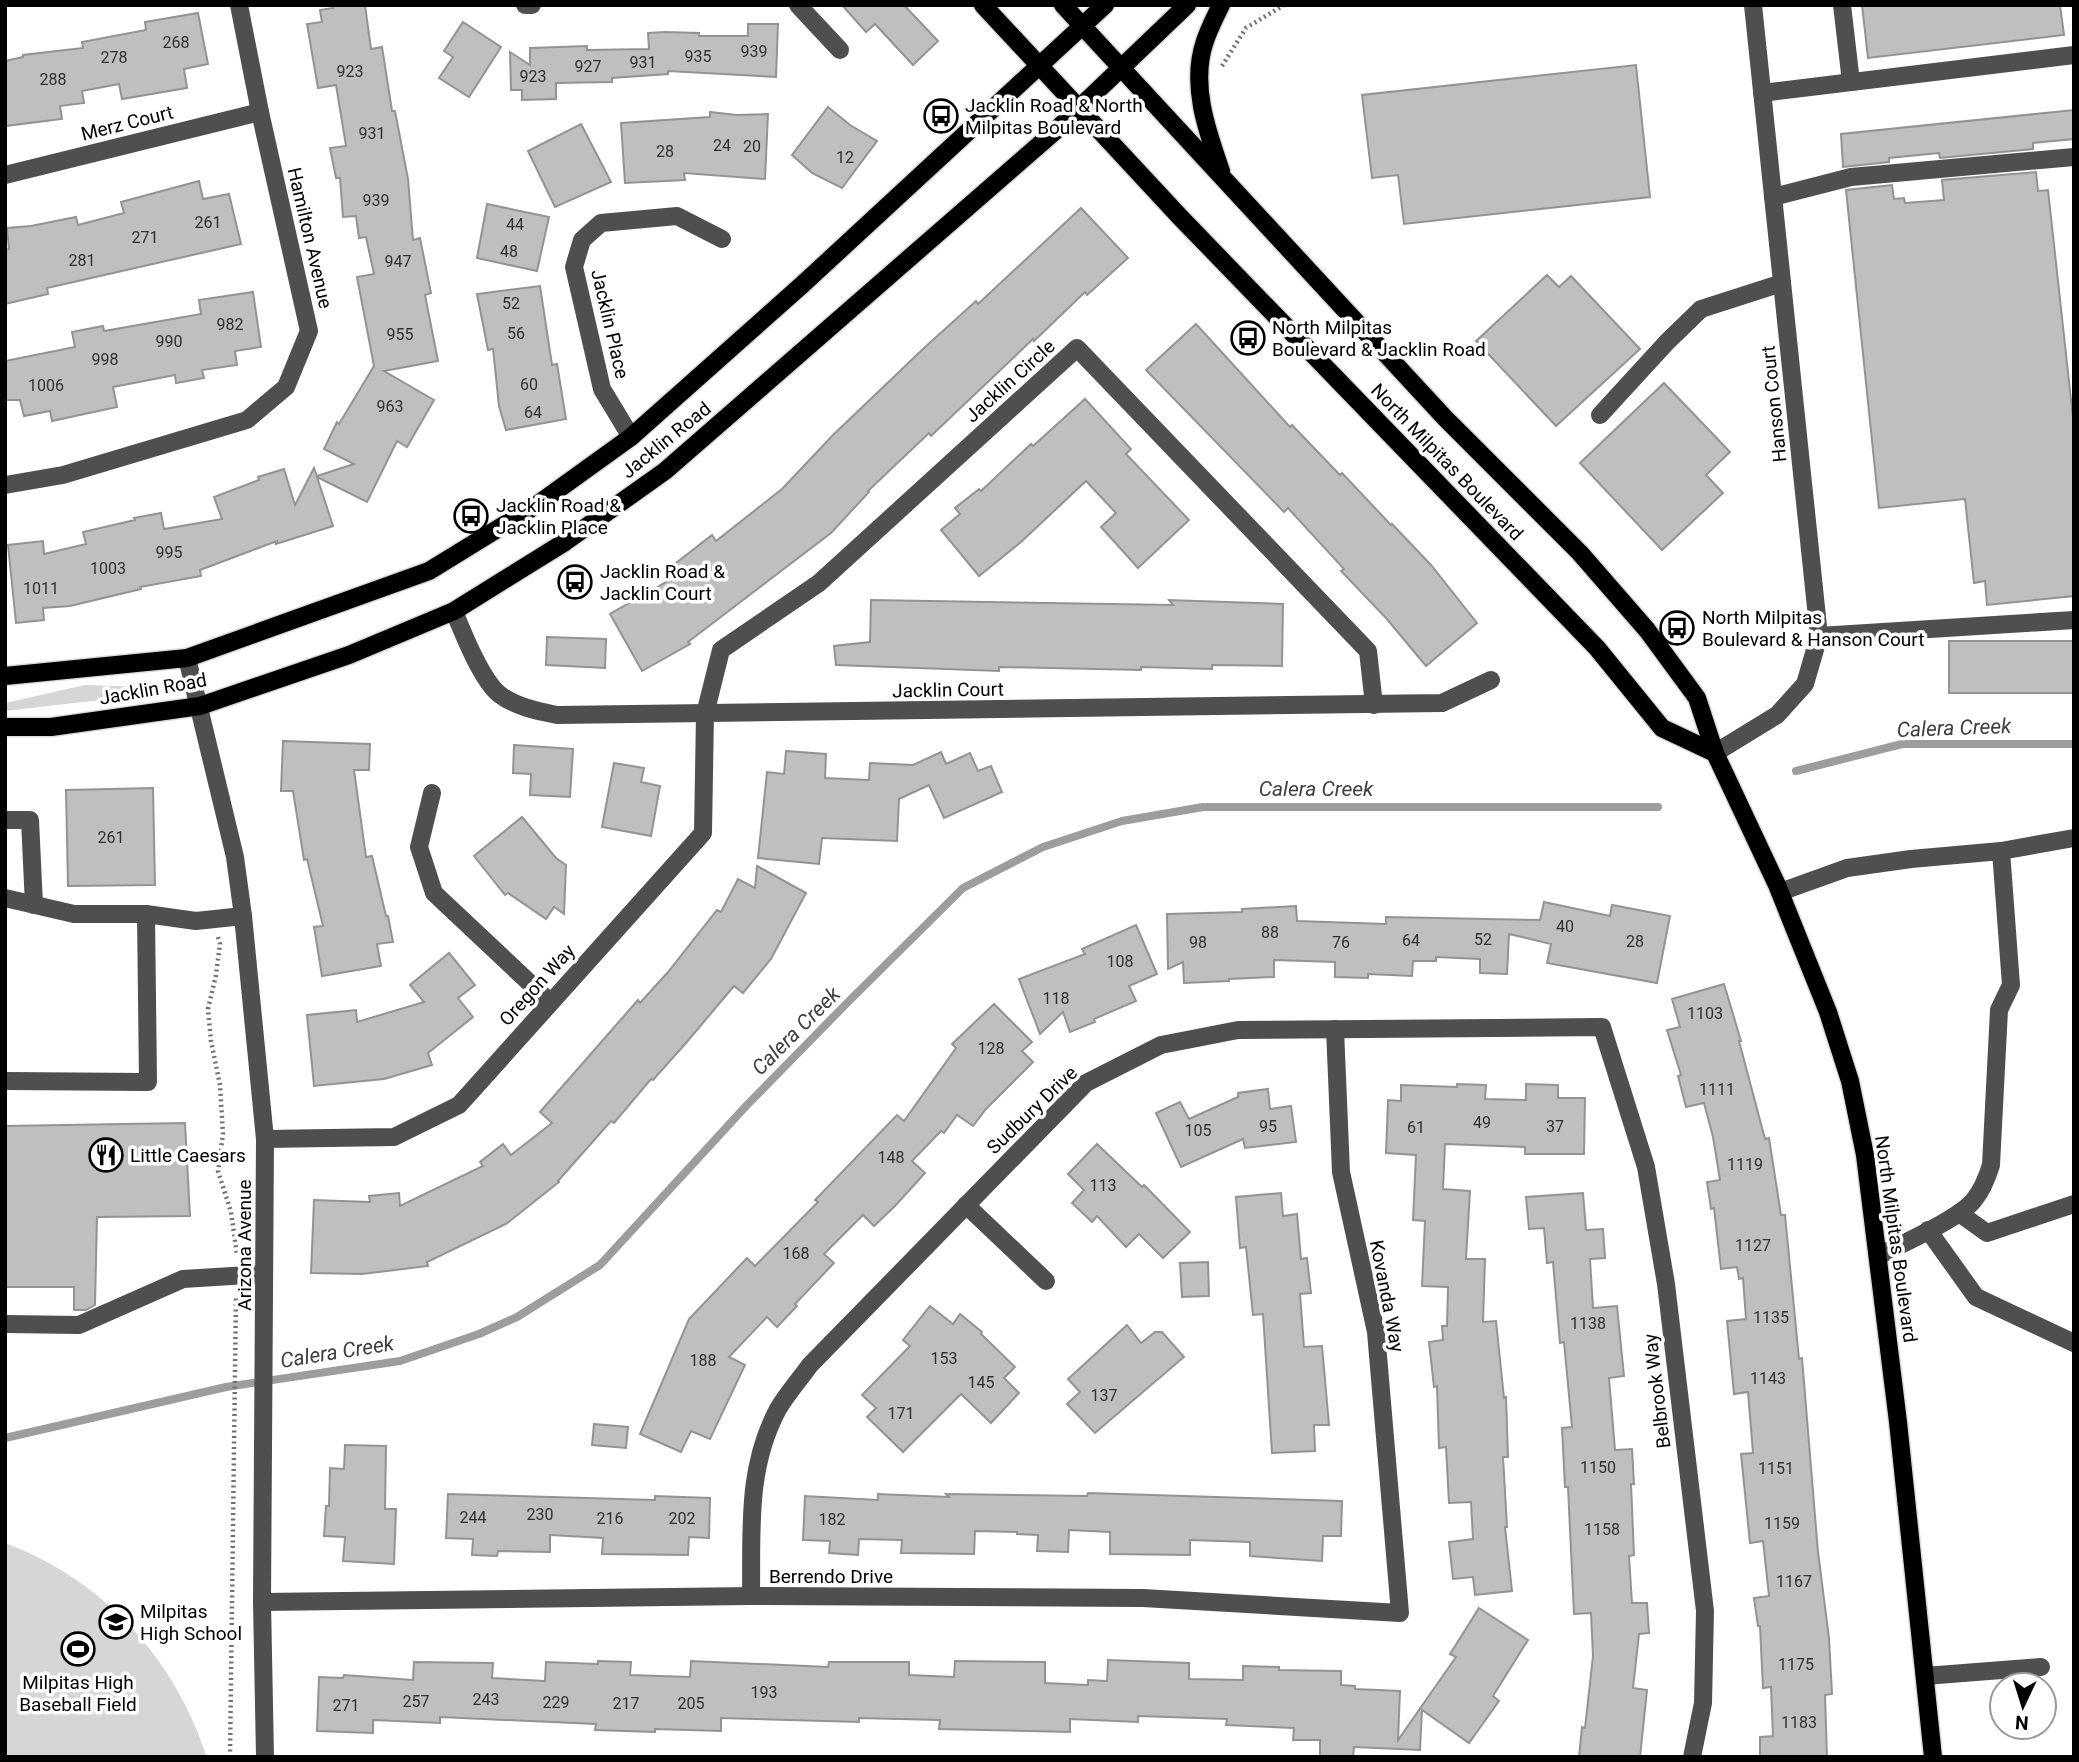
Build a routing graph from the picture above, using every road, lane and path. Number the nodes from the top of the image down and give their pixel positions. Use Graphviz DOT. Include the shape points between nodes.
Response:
graph roads {
  1 [pos="239,5"];
  2 [pos="525,5"];
  3 [pos="532,5"];
  4 [pos="798,5"];
  5 [pos="983,5"];
  6 [pos="1063,5"];
  7 [pos="1105,5"];
  8 [pos="1187,5"];
  9 [pos="1221,5"];
  10 [pos="1284,5"];
  11 [pos="1753,5"];
  12 [pos="1842,5"];
  13 [pos="1082,26"];
  14 [pos="840,50"];
  15 [pos="2074,55"];
  16 [pos="1038,67"];
  17 [pos="1122,68"];
  18 [pos="1220,70"];
  19 [pos="1851,82"];
  20 [pos="1762,93"];
  21 [pos="1079,109"];
  22 [pos="260,112"];
  23 [pos="2074,157"];
  24 [pos="5,175"];
  25 [pos="1225,181"];
  26 [pos="1773,197"];
  27 [pos="722,239"];
  28 [pos="1782,284"];
  29 [pos="1600,415"];
  30 [pos="631,437"];
  31 [pos="5,485"];
  32 [pos="454,611"];
  33 [pos="2074,620"];
  34 [pos="1819,636"];
  35 [pos="187,658"];
  36 [pos="5,676"];
  37 [pos="1491,680"];
  38 [pos="1374,705"];
  39 [pos="200,706"];
  40 [pos="705,714"];
  41 [pos="5,727"];
  42 [pos="1715,752"];
  43 [pos="432,793"];
  44 [pos="5,820"];
  45 [pos="2074,838"];
  46 [pos="2001,852"];
  47 [pos="1780,892"];
  48 [pos="5,898"];
  49 [pos="34,905"];
  50 [pos="146,914"];
  51 [pos="243,916"];
  52 [pos="214,919"];
  53 [pos="550,1002"];
  54 [pos="1602,1027"];
  55 [pos="1335,1029"];
  56 [pos="5,1081"];
  57 [pos="265,1139"];
  58 [pos="2074,1204"];
  59 [pos="966,1205"];
  60 [pos="1959,1213"];
  61 [pos="1928,1230"];
  62 [pos="1878,1256"];
  63 [pos="264,1274"];
  64 [pos="236,1276"];
  65 [pos="1046,1280"];
  66 [pos="5,1324"];
  67 [pos="2074,1343"];
  68 [pos="751,1596"];
  69 [pos="262,1602"];
  70 [pos="1400,1613"];
  71 [pos="2041,1667"];
  72 [pos="1925,1676"];
  73 [pos="230,1757"];
  74 [pos="265,1757"];
  75 [pos="1692,1757"];
  76 [pos="1933,1757"];
  1 -- 22 [label="street, Hamilton Avenue"];
  2 -- 3 [label="street"];
  4 -- 14 [label="street"];
  5 -- 16 [label="main road, North Milpitas Boulevard"];
  6 -- 13 [label="main road, North Milpitas Boulevard"];
  7 -- 13 [label="main road, Jacklin Road"];
  8 -- 17 [label="main road, Jacklin Road"];
  9 -- 25 [label="main road" via="1204,42 1199,90 1209,138"];
  10 -- 18 [label="path" via="1246,27"];
  11 -- 20 [label="street, Hanson Court"];
  12 -- 19 [label="street"];
  13 -- 16 [label="main road, Jacklin Road"];
  13 -- 17 [label="main road, North Milpitas Boulevard"];
  15 -- 19 [label="street"];
  16 -- 21 [label="main road, North Milpitas Boulevard"];
  16 -- 30 [label="main road, Jacklin Road"];
  17 -- 21 [label="main road, Jacklin Road"];
  17 -- 25 [label="main road, North Milpitas Boulevard"];
  19 -- 20 [label="street"];
  20 -- 26 [label="street, Hanson Court"];
  21 -- 32 [label="main road, Jacklin Road" via="665,471 565,542"];
  21 -- 42 [label="main road, North Milpitas Boulevard" via="1597,649 1662,728"];
  22 -- 24 [label="street, Merz Court"];
  22 -- 31 [label="street, Hamilton Avenue" via="309,331 286,387 247,420 63,475"];
  23 -- 26 [label="street" via="1851,177"];
  25 -- 42 [label="main road, North Milpitas Boulevard" via="1446,418 1580,553 1647,630 1697,698"];
  26 -- 28 [label="street, Hanson Court"];
  27 -- 30 [label="street, Jacklin Place" via="677,216 601,223 582,240 574,267 602,389"];
  28 -- 29 [label="street" via="1700,309"];
  28 -- 34 [label="street, Hanson Court"];
  30 -- 35 [label="main road, Jacklin Road" via="538,503 429,571"];
  32 -- 39 [label="main road, Jacklin Road" via="349,655"];
  32 -- 40 [label="street, Jacklin Court" via="471,652 498,693 527,708 556,715"];
  33 -- 34 [label="street"];
  34 -- 42 [label="street, Hanson Court" via="1805,684 1777,715"];
  35 -- 36 [label="main road, Jacklin Road"];
  35 -- 39 [label="street, Arizona Avenue"];
  37 -- 38 [label="street, Jacklin Court" via="1442,703"];
  38 -- 40 [label="street, Jacklin Court"];
  38 -- 40 [label="street, Jacklin Circle" via="1368,651 1077,348 819,583 721,650"];
  39 -- 41 [label="main road, Jacklin Road" via="51,727"];
  39 -- 51 [label="street, Arizona Avenue" via="235,857"];
  40 -- 53 [label="street, Oregon Way" via="703,833"];
  42 -- 47 [label="main road, North Milpitas Boulevard"];
  43 -- 53 [label="street" via="419,847 433,893"];
  44 -- 49 [label="street" via="30,820"];
  45 -- 46 [label="street"];
  46 -- 47 [label="street" via="1847,868"];
  46 -- 60 [label="street" via="2011,985 1999,1010 1993,1153 1985,1183"];
  47 -- 62 [label="main road, North Milpitas Boulevard" via="1850,1081"];
  48 -- 49 [label="street"];
  49 -- 50 [label="street" via="74,914"];
  50 -- 52 [label="street"];
  50 -- 56 [label="street" via="148,1082"];
  51 -- 52 [label="street"];
  51 -- 57 [label="street, Arizona Avenue"];
  52 -- 64 [label="path" via="220,944 208,1009 221,1097 218,1171 231,1212"];
  53 -- 57 [label="street, Oregon Way" via="459,1105 405,1131 394,1136"];
  54 -- 55 [label="street, Sudbury Drive"];
  54 -- 75 [label="street, Belbrook Way" via="1646,1167 1667,1298 1704,1611 1703,1703"];
  55 -- 59 [label="street, Sudbury Drive" via="1238,1030 1161,1045 1086,1083"];
  55 -- 70 [label="street, Kovanda Way" via="1341,1172 1376,1332"];
  57 -- 63 [label="street, Arizona Avenue"];
  58 -- 60 [label="street" via="1987,1233"];
  59 -- 65 [label="street"];
  59 -- 68 [label="street, Sudbury Drive" via="810,1365 779,1408 758,1456 752,1494"];
  60 -- 61 [label="street"];
  61 -- 62 [label="street"];
  61 -- 67 [label="street" via="1976,1297"];
  62 -- 72 [label="main road, North Milpitas Boulevard"];
  63 -- 64 [label="street"];
  63 -- 69 [label="street, Arizona Avenue"];
  64 -- 66 [label="street" via="183,1279 79,1325"];
  64 -- 73 [label="path"];
  68 -- 69 [label="street, Berrendo Drive"];
  68 -- 70 [label="street, Berrendo Drive" via="1143,1598"];
  69 -- 74 [label="street, Arizona Avenue"];
  71 -- 72 [label="street"];
  72 -- 76 [label="main road, North Milpitas Boulevard"];
}
